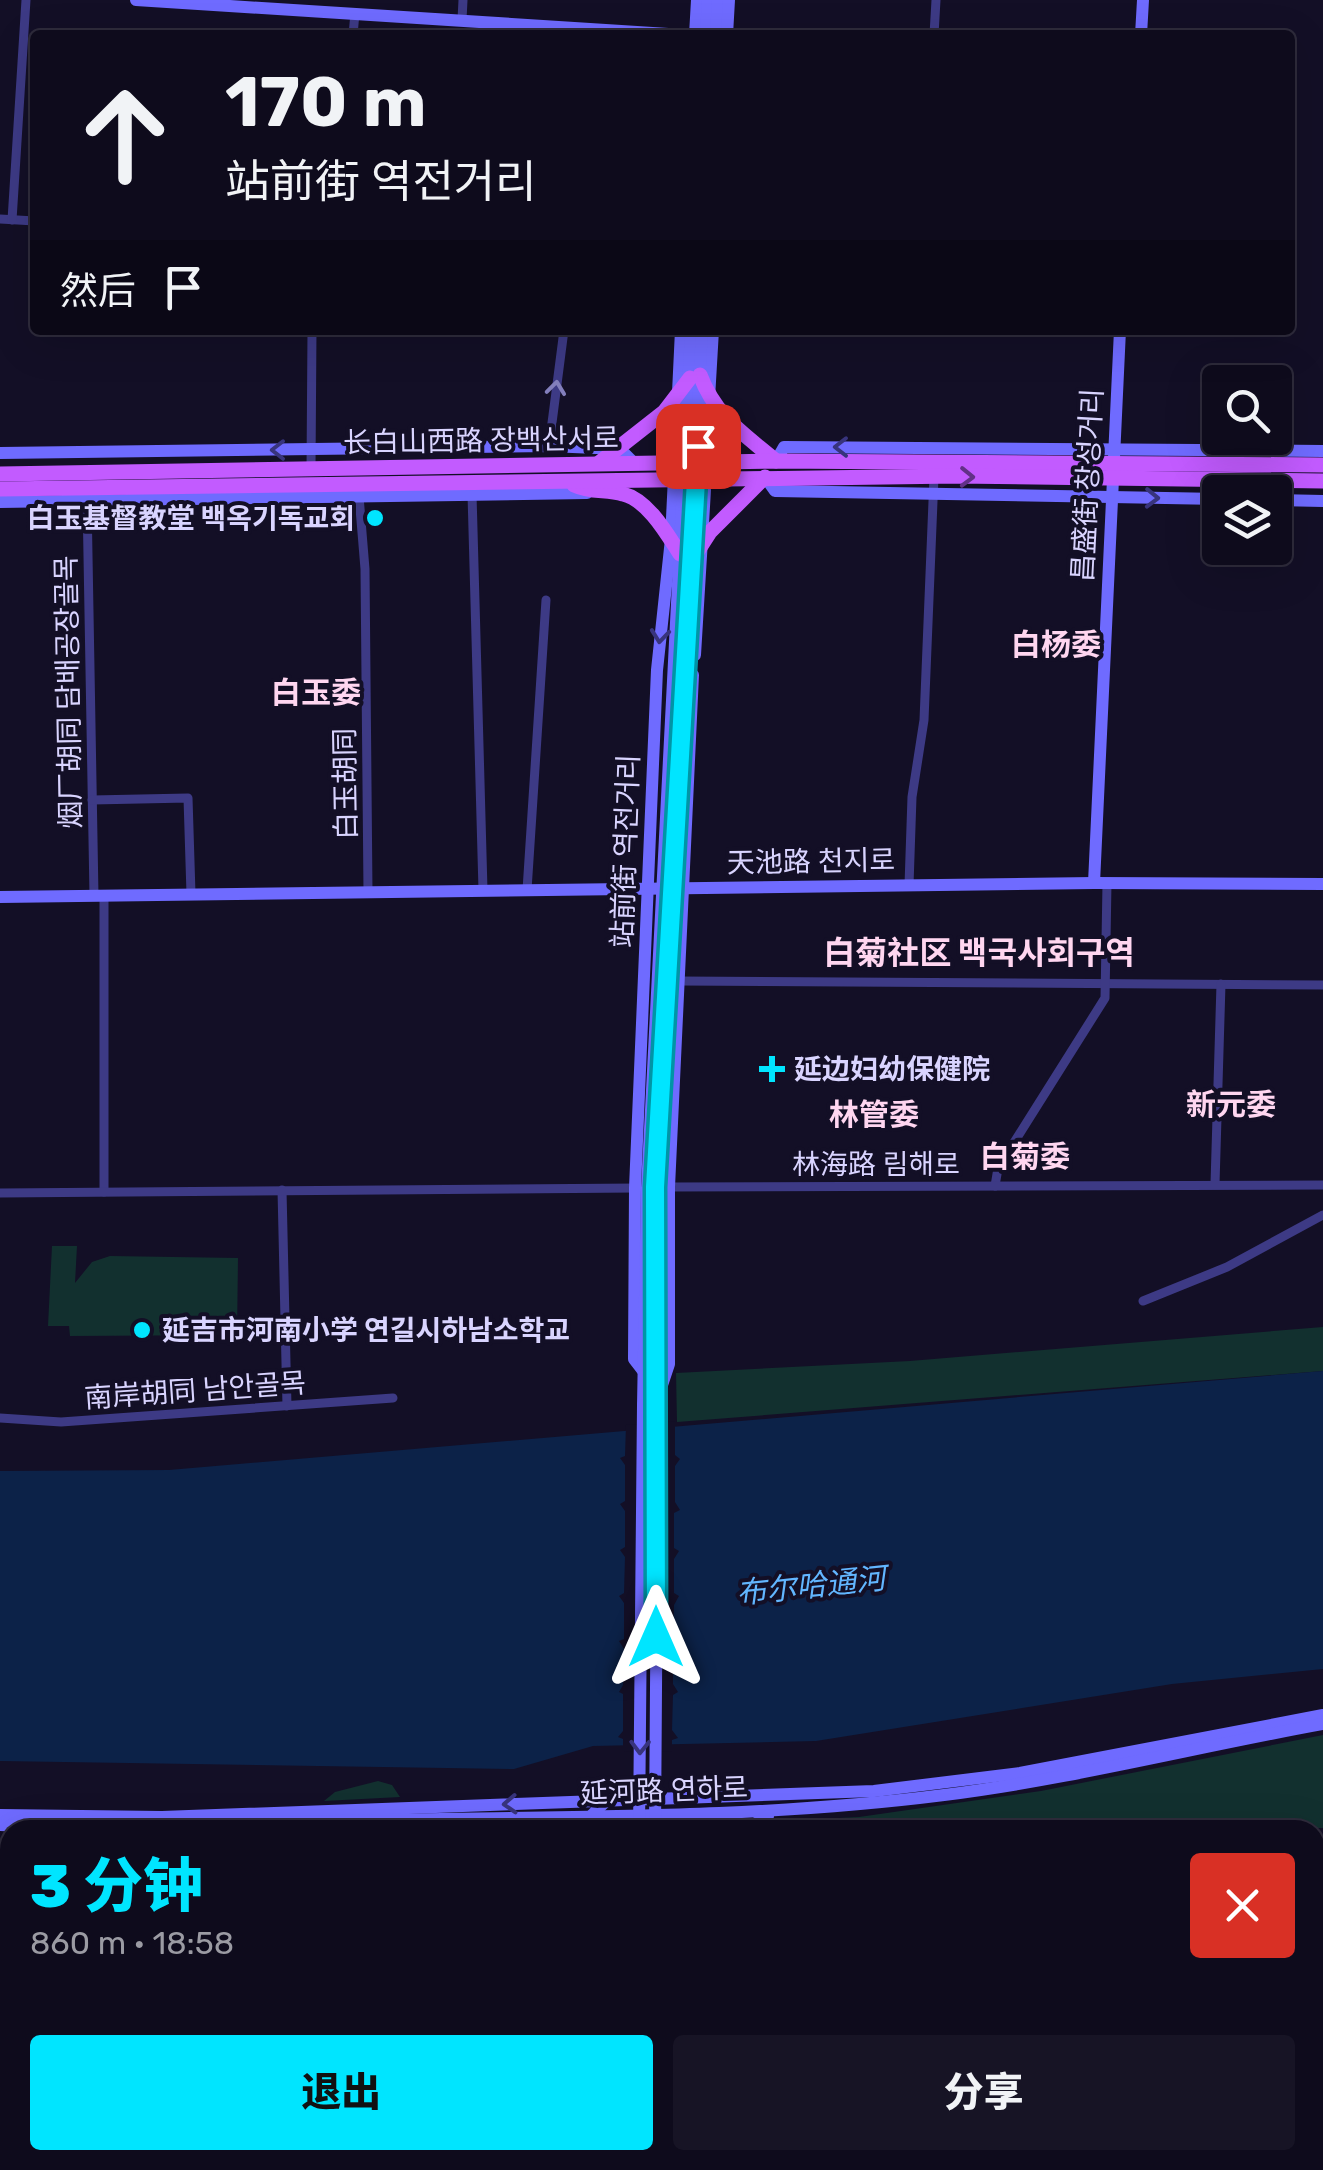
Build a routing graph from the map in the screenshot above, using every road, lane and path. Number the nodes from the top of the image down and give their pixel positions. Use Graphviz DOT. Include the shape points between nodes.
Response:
graph roads {
  1 [pos="26,0"];
  2 [pos="136,0"];
  3 [pos="463,0"];
  4 [pos="697,0"];
  5 [pos="708,0"];
  6 [pos="718,0"];
  7 [pos="729,0"];
  8 [pos="936,0"];
  9 [pos="1143,0"];
  10 [pos="272,4"];
  11 [pos="354,13"];
  12 [pos="462,20"];
  13 [pos="353,30"];
  14 [pos="575,30"];
  15 [pos="696,30"];
  16 [pos="706,30"];
  17 [pos="716,30"];
  18 [pos="727,30"];
  19 [pos="934,30"];
  20 [pos="1142,30"];
  21 [pos="0,219"];
  22 [pos="12,220"];
  23 [pos="30,220"];
  24 [pos="312,335"];
  25 [pos="563,335"];
  26 [pos="681,335"];
  27 [pos="691,335"];
  28 [pos="701,335"];
  29 [pos="712,335"];
  30 [pos="1120,335"];
  31 [pos="680,348"];
  32 [pos="695,376"];
  33 [pos="677,395"];
  34 [pos="709,398"];
  35 [pos="549,446"];
  36 [pos="620,448"];
  37 [pos="311,450"];
  38 [pos="1323,452"];
  39 [pos="0,453"];
  40 [pos="780,454"];
  41 [pos="1111,454"];
  42 [pos="632,462"];
  43 [pos="691,462"];
  44 [pos="598,463"];
  45 [pos="1323,465"];
  46 [pos="311,468"];
  47 [pos="0,474"];
  48 [pos="765,478"];
  49 [pos="1110,479"];
  50 [pos="690,480"];
  51 [pos="1323,481"];
  52 [pos="566,482"];
  53 [pos="934,484"];
  54 [pos="0,488"];
  55 [pos="290,491"];
  56 [pos="592,493"];
  57 [pos="87,494"];
  58 [pos="472,494"];
  59 [pos="359,496"];
  60 [pos="1112,498"];
  61 [pos="1202,500"];
  62 [pos="1292,500"];
  63 [pos="1323,501"];
  64 [pos="0,502"];
  65 [pos="671,539"];
  66 [pos="703,540"];
  67 [pos="686,557"];
  68 [pos="546,600"];
  69 [pos="92,800"];
  70 [pos="1101,883"];
  71 [pos="1323,884"];
  72 [pos="908,885"];
  73 [pos="667,888"];
  74 [pos="483,890"];
  75 [pos="527,890"];
  76 [pos="368,892"];
  77 [pos="191,894"];
  78 [pos="99,896"];
  79 [pos="0,897"];
  80 [pos="680,980"];
  81 [pos="1108,984"];
  82 [pos="1221,984"];
  83 [pos="1323,985"];
  84 [pos="1215,1184"];
  85 [pos="1323,1184"];
  86 [pos="995,1186"];
  87 [pos="651,1187"];
  88 [pos="282,1190"];
  89 [pos="104,1192"];
  90 [pos="0,1193"];
  91 [pos="1323,1215"];
  92 [pos="1143,1301"];
  93 [pos="393,1398"];
  94 [pos="653,1402"];
  95 [pos="287,1406"];
  96 [pos="0,1418"];
  97 [pos="1323,1714"];
  98 [pos="1323,1724"];
  99 [pos="714,1798"];
  100 [pos="607,1800"];
  101 [pos="788,1810"];
  102 [pos="708,1814"];
  103 [pos="0,1815"];
  104 [pos="680,1817"];
  105 [pos="592,1820"];
  106 [pos="626,1820"];
  107 [pos="639,1820"];
  108 [pos="654,1820"];
  109 [pos="686,1820"];
  110 [pos="708,1820"];
  111 [pos="756,1820"];
  1 -- 22 [label="street"];
  2 -- 10 [label="street"];
  3 -- 12 [label="street"];
  4 -- 15 [label="street"];
  5 -- 16 [label="street"];
  6 -- 17 [label="street"];
  7 -- 18 [label="street"];
  8 -- 19 [label="street"];
  9 -- 20 [label="street"];
  10 -- 11 [label="street"];
  11 -- 12 [label="street"];
  11 -- 13 [label="street"];
  12 -- 14 [label="street"];
  21 -- 22 [label="street"];
  22 -- 23 [label="street"];
  24 -- 37 [label="street"];
  35 -- 25 [label="street, one-way"];
  26 -- 31 [label="street, 站前街 역전거리"];
  27 -- 32 [label="street, 站前街 역전거리"];
  28 -- 32 [label="street, 站前街 역전거리"];
  29 -- 34 [label="street, 站前街 역전거리"];
  30 -- 41 [label="street, 昌盛街 창성거리"];
  31 -- 32 [label="street"];
  31 -- 33 [label="street, 站前街 역전거리"];
  32 -- 33 [label="main road"];
  32 -- 34 [label="main road"];
  32 -- 43 [label="street, 站前街 역전거리"];
  33 -- 36 [label="main road"];
  33 -- 43 [label="street, 站前街 역전거리"];
  34 -- 40 [label="main road" via="743,438"];
  34 -- 43 [label="street, 站前街 역전거리"];
  35 -- 36 [label="street"];
  35 -- 37 [label="street"];
  36 -- 42 [label="street"];
  36 -- 44 [label="main road"];
  37 -- 39 [label="street, one-way"];
  37 -- 46 [label="street"];
  38 -- 41 [label="street, 长白山西路 장백산서로"];
  41 -- 40 [label="main road, 长白山西路 장백산서로, one-way"];
  40 -- 43 [label="main road, 长白山西路 장백산서로"];
  41 -- 45 [label="main road, 长白山西路 장백산서로"];
  41 -- 49 [label="street, 昌盛街 창성거리"];
  42 -- 43 [label="main road, 长白山西路 장백산서로"];
  42 -- 44 [label="main road, 长白山西路 장백산서로"];
  43 -- 50 [label="street, 站前街 역전거리"];
  43 -- 50 [label="street, 站前街 역전거리"];
  44 -- 46 [label="main road, 长白山西路 장백산서로"];
  46 -- 47 [label="main road, 长白山西路 장백산서로"];
  48 -- 50 [label="main road, 长白山西路 장백산서로"];
  48 -- 53 [label="main road, 长白山西路 장백산서로"];
  48 -- 66 [label="main road"];
  49 -- 51 [label="main road, 长白山西路 장백산서로"];
  53 -- 49 [label="main road, 长白山西路 장백산서로, one-way"];
  49 -- 60 [label="street, 昌盛街 창성거리"];
  50 -- 52 [label="main road, 长白山西路 장백산서로"];
  50 -- 65 [label="street, 站前街 역전거리"];
  50 -- 66 [label="street, 站前街 역전거리"];
  50 -- 67 [label="street, 站前街 역전거리"];
  52 -- 55 [label="main road, 长白山西路 장백산서로"];
  52 -- 56 [label="main road"];
  53 -- 60 [label="street, 长白山西路 장백산서로"];
  53 -- 72 [label="street" via="924,720"];
  54 -- 57 [label="main road, 长白山西路 장백산서로"];
  55 -- 57 [label="main road, 长白山西路 장백산서로"];
  55 -- 59 [label="street"];
  56 -- 58 [label="street"];
  56 -- 65 [label="main road" via="636,501"];
  57 -- 64 [label="street"];
  57 -- 69 [label="street, 烟厂胡同 담배공장골목"];
  58 -- 59 [label="street"];
  58 -- 74 [label="street"];
  59 -- 76 [label="street, 白玉胡同"];
  60 -- 61 [label="street, 长白山西路 장백산서로, one-way"];
  60 -- 70 [label="street, 昌盛街 창성거리"];
  62 -- 63 [label="street"];
  65 -- 67 [label="main road"];
  65 -- 73 [label="street, 站前街 역전거리, one-way" via="657,670"];
  66 -- 67 [label="main road"];
  66 -- 73 [label="street, 站前街 역전거리"];
  67 -- 73 [label="street, 站前街 역전거리"];
  68 -- 75 [label="street"];
  69 -- 77 [label="street" via="188,798"];
  69 -- 78 [label="street, 烟厂胡同 담배공장골목"];
  70 -- 71 [label="street, 天池路 천지로"];
  70 -- 72 [label="street, 天池路 천지로"];
  70 -- 81 [label="street"];
  72 -- 73 [label="street, 天池路 천지로"];
  73 -- 75 [label="street, 天池路 천지로"];
  73 -- 80 [label="street, 站前街 역전거리"];
  73 -- 87 [label="street, 站前街 역전거리"];
  74 -- 75 [label="street, 天池路 천지로"];
  74 -- 76 [label="street, 天池路 천지로"];
  76 -- 77 [label="street, 天池路 천지로"];
  77 -- 78 [label="street, 天池路 천지로"];
  78 -- 79 [label="street, 天池路 천지로"];
  78 -- 89 [label="street, 烟厂胡同 담배공장골목"];
  80 -- 81 [label="street"];
  80 -- 87 [label="street, 站前街 역전거리"];
  81 -- 82 [label="street"];
  81 -- 86 [label="street" via="1102,1004 998,1168"];
  82 -- 83 [label="street"];
  82 -- 84 [label="street"];
  84 -- 85 [label="street, 林海路 림해로"];
  84 -- 86 [label="street, 林海路 림해로"];
  86 -- 87 [label="street, 林海路 림해로"];
  87 -- 88 [label="street, 林海路 림해로"];
  87 -- 94 [label="street, 站前街 역전거리"];
  87 -- 94 [label="street, 站前街 역전거리" via="644,1372"];
  88 -- 89 [label="street, 林海路 림해로"];
  88 -- 95 [label="street"];
  89 -- 90 [label="street, 林海路 림해로"];
  91 -- 92 [label="street" via="1227,1267"];
  93 -- 95 [label="street, 南岸胡同 남안골목"];
  94 -- 107 [label="street, one-way, bridge"];
  94 -- 108 [label="street, bridge"];
  95 -- 96 [label="street, 南岸胡同 남안골목" via="61,1422"];
  97 -- 99 [label="street, 延河路 연하로" via="948,1783"];
  98 -- 101 [label="street, 延河路 연하로" via="1000,1787"];
  99 -- 100 [label="street, 延河路 연하로"];
  99 -- 102 [label="street"];
  100 -- 103 [label="street, 延河路 연하로, one-way" via="162,1817"];
  100 -- 105 [label="street"];
  101 -- 102 [label="street, 延河路 연하로"];
  101 -- 111 [label="street"];
  102 -- 104 [label="street, 延河路 연하로"];
  102 -- 110 [label="street"];
  104 -- 106 [label="street, 延河路 연하로"];
  104 -- 109 [label="street"];
}
